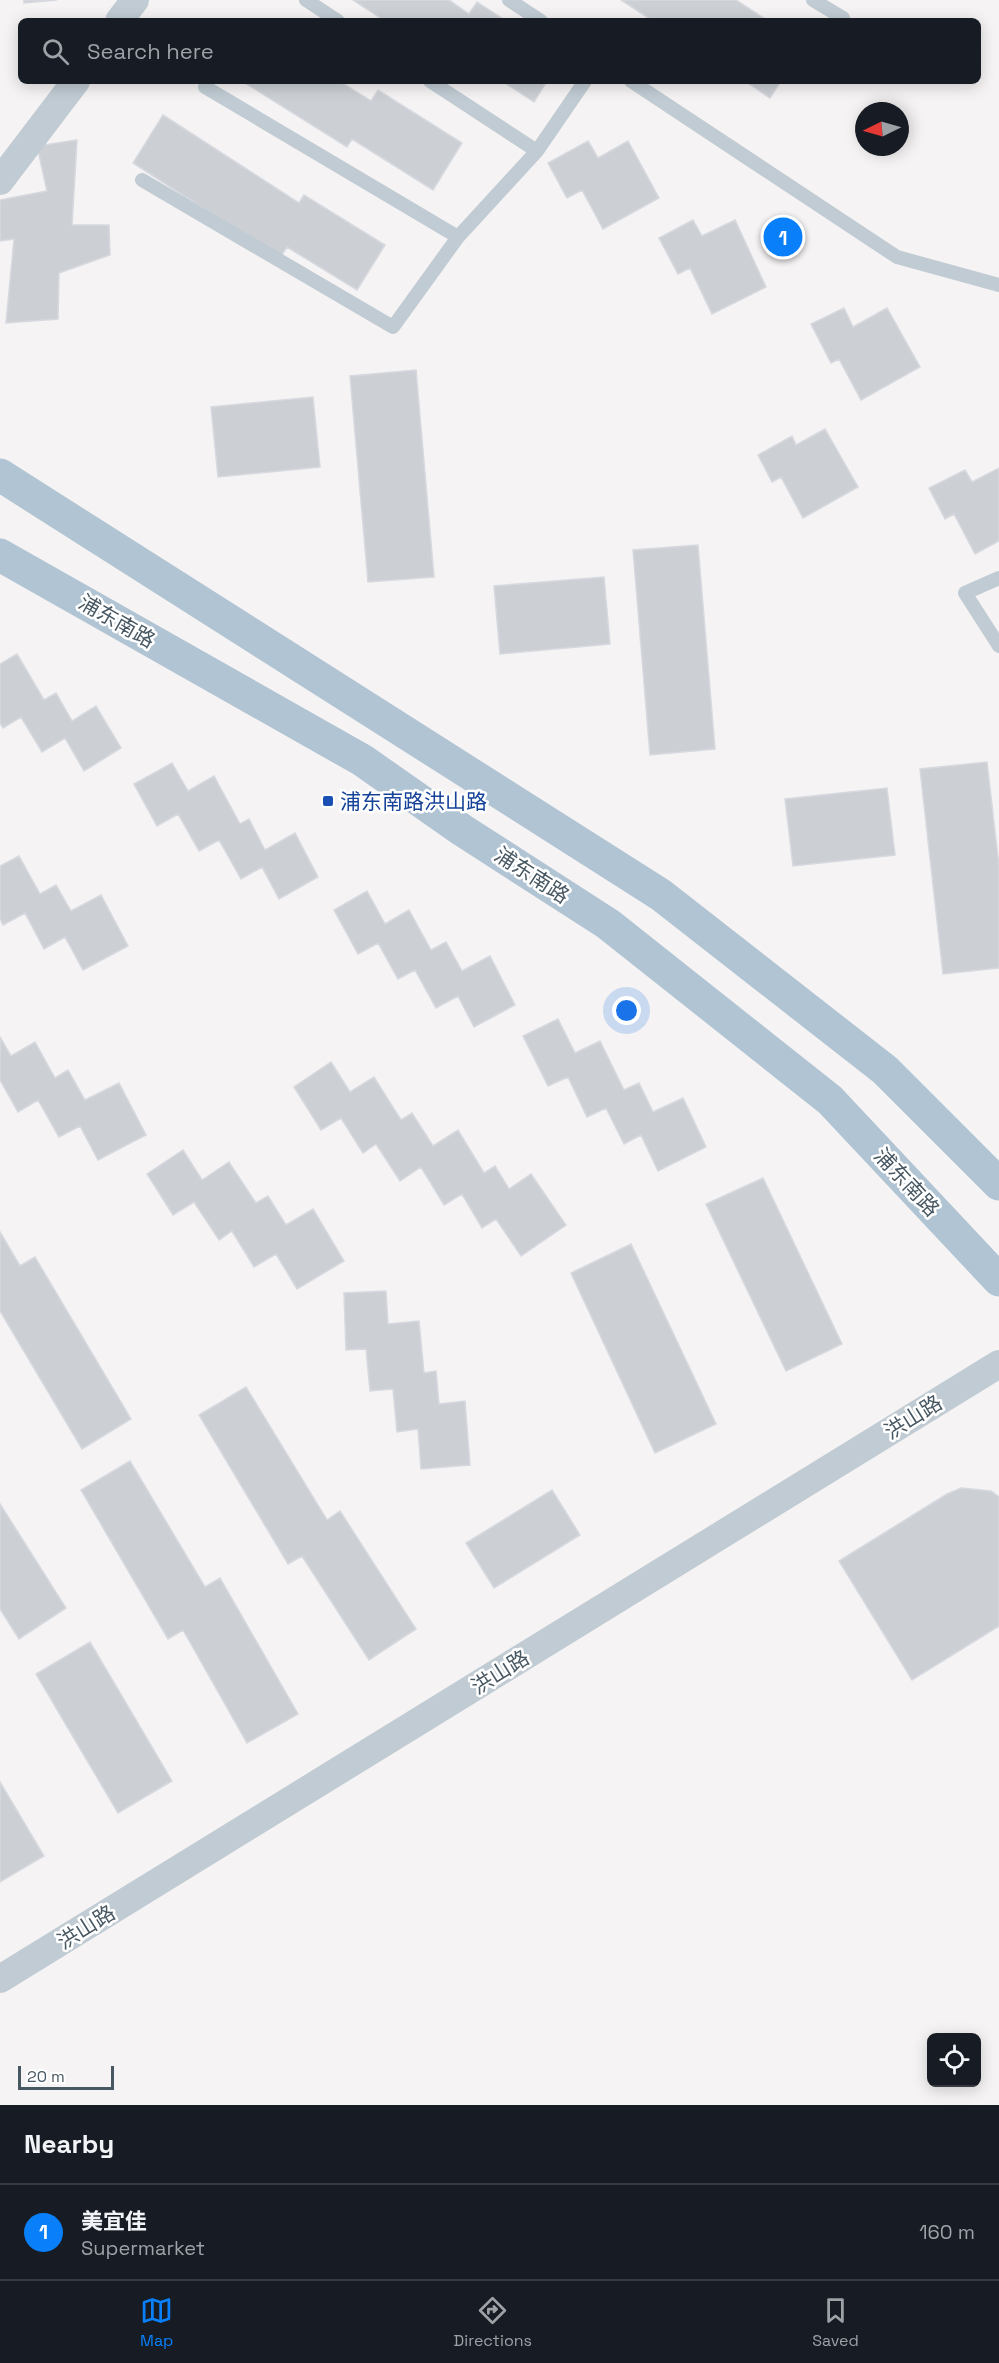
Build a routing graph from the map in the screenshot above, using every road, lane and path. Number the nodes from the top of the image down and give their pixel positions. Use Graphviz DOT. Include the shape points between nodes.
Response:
graph roads {
  1 [pos="135,0"];
  2 [pos="306,0"];
  3 [pos="813,0"];
  4 [pos="511,1"];
  5 [pos="121,18"];
  6 [pos="333,18"];
  7 [pos="536,18"];
  8 [pos="843,18"];
  9 [pos="74,84"];
  10 [pos="435,84"];
  11 [pos="583,84"];
  12 [pos="636,84"];
  13 [pos="205,87"];
  14 [pos="537,151"];
  15 [pos="142,180"];
  16 [pos="0,181"];
  17 [pos="458,237"];
  18 [pos="999,285"];
  19 [pos="0,475"];
  20 [pos="0,555"];
  21 [pos="999,578"];
  22 [pos="999,646"];
  23 [pos="999,1184"];
  24 [pos="999,1280"];
  25 [pos="999,1364"];
  26 [pos="0,1979"];
  1 -- 5 [label="street"];
  2 -- 6 [label="lane"];
  3 -- 8 [label="lane"];
  4 -- 7 [label="lane"];
  9 -- 16 [label="street"];
  10 -- 14 [label="lane"];
  11 -- 14 [label="lane"];
  12 -- 18 [label="lane" via="897,257"];
  13 -- 17 [label="lane"];
  14 -- 17 [label="lane"];
  15 -- 17 [label="lane" via="393,327"];
  19 -- 23 [label="main road" via="661,894 885,1070"];
  20 -- 24 [label="main road, 浦东南路" via="362,760 608,924 830,1100"];
  21 -- 22 [label="lane" via="965,593"];
  25 -- 26 [label="street, 洪山路"];
}
